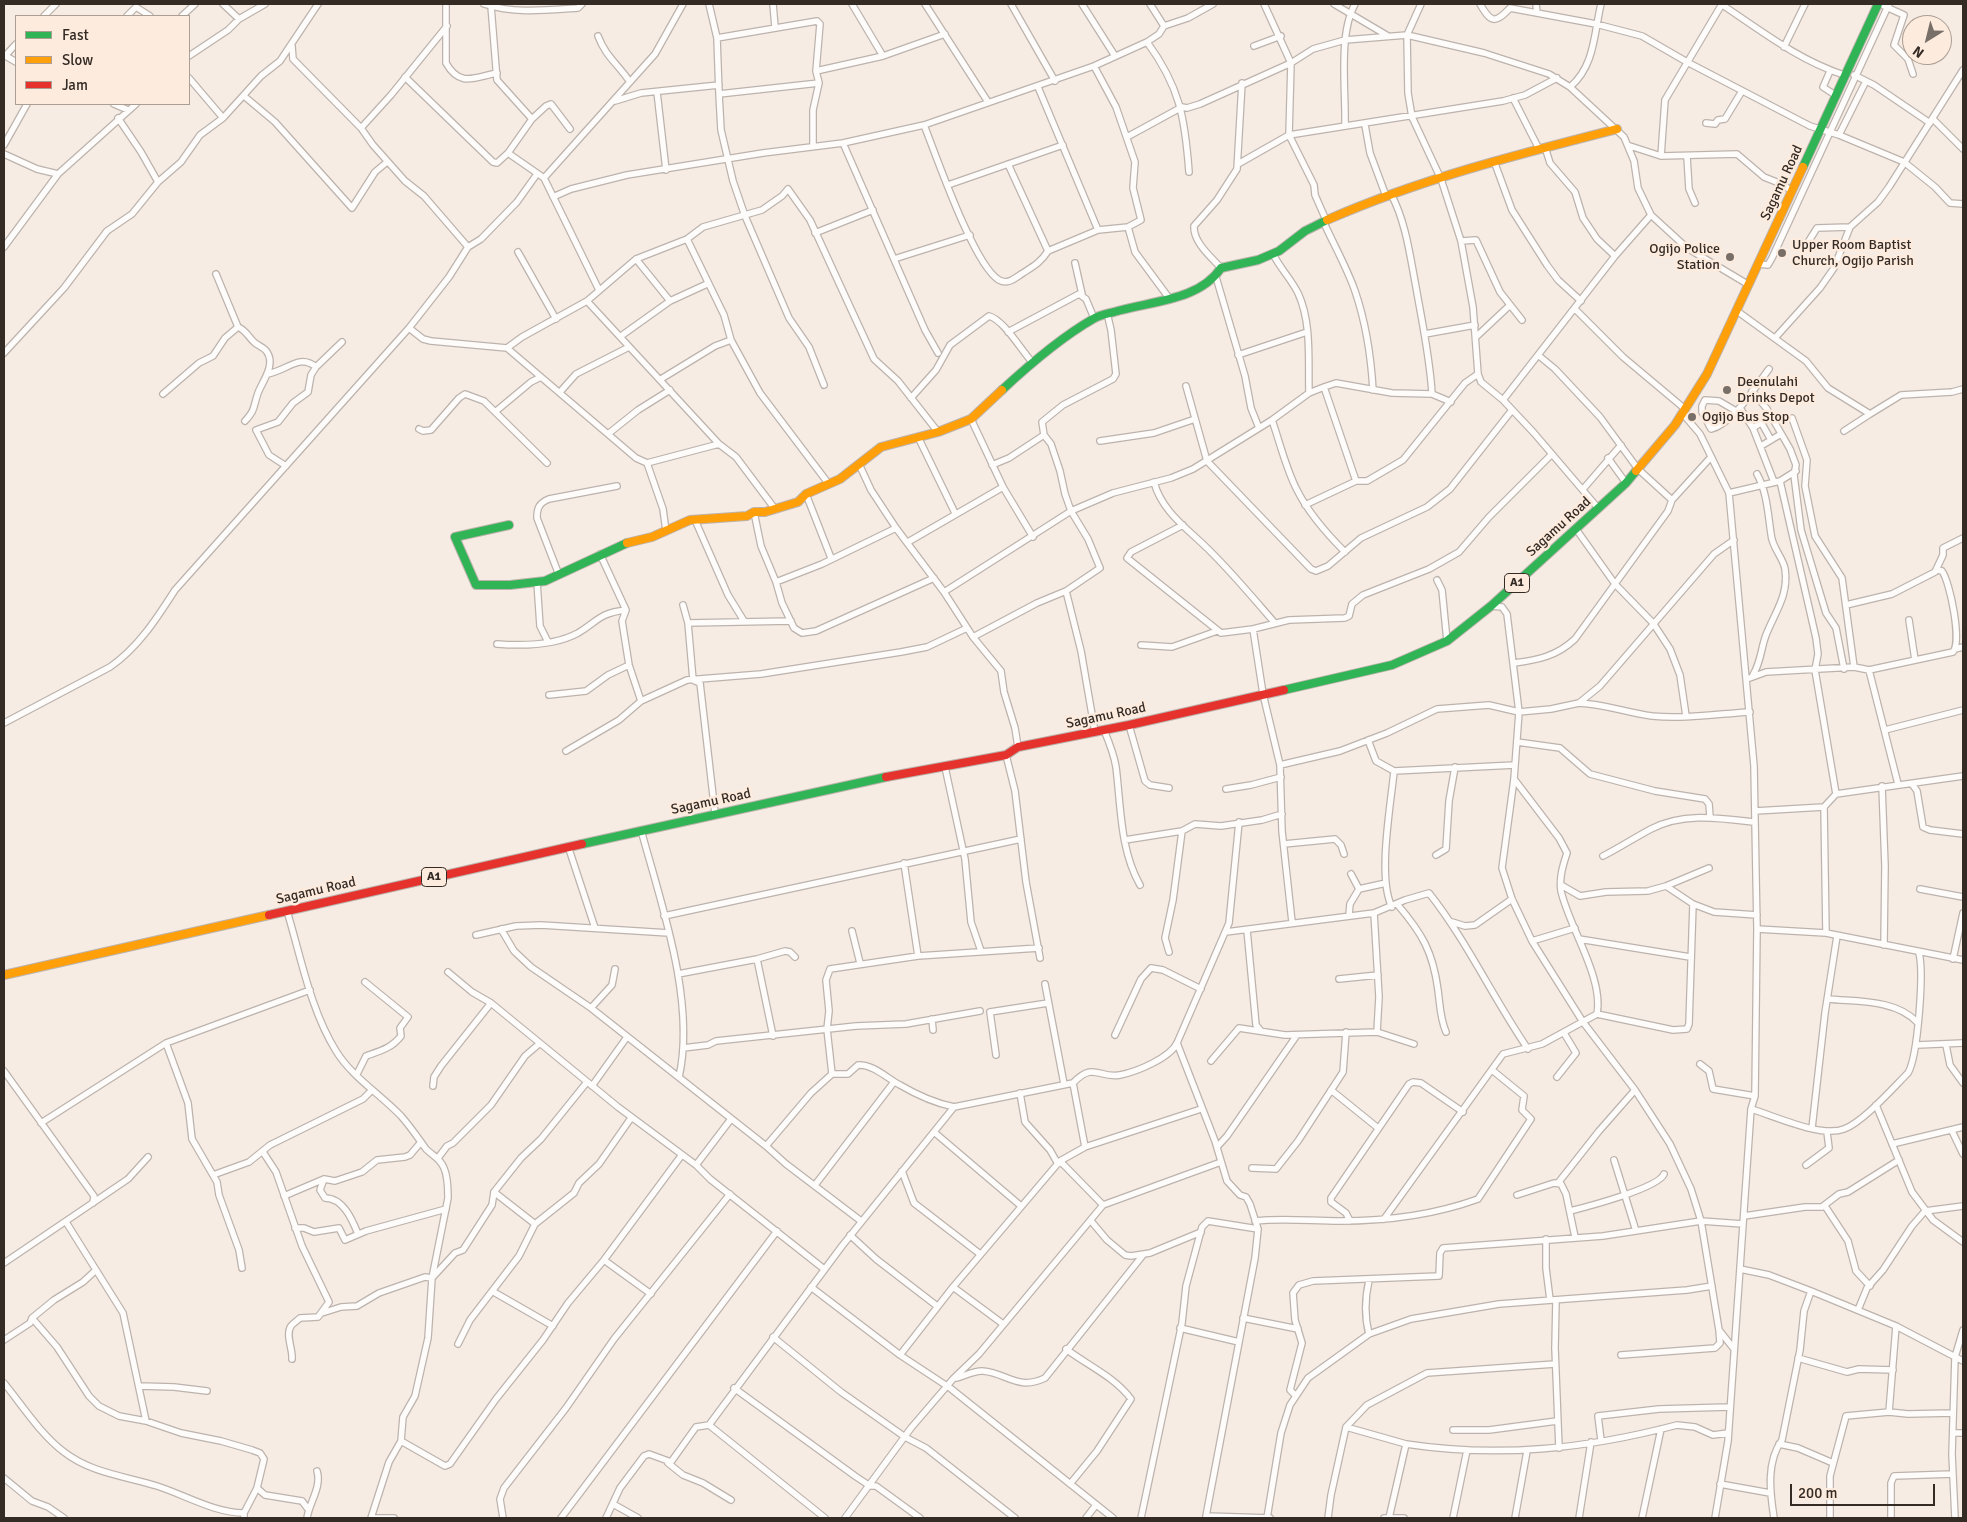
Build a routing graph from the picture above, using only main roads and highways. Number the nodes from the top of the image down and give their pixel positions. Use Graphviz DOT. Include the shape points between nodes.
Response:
graph roads {
  1 [pos="1878,4"];
  2 [pos="1617,129"];
  3 [pos="509,525"];
  4 [pos="4,975"];
  1 -- 4 [label="main road, Sagamu Road / A1" via="1835,95 1825,130 1791,191 1707,374 1684,412 1626,483 1491,606 1446,641 1392,665 1018,747 1006,754 865,781 568,846"];
  2 -- 3 [label="main road" via="1494,161 1353,206 1305,232 1286,248 1258,260 1221,268 1216,277 1186,295 1094,318 1032,362 972,419 881,448 840,479 806,494 798,502 747,516 695,520 626,543 538,582 476,585 455,537"];
}
